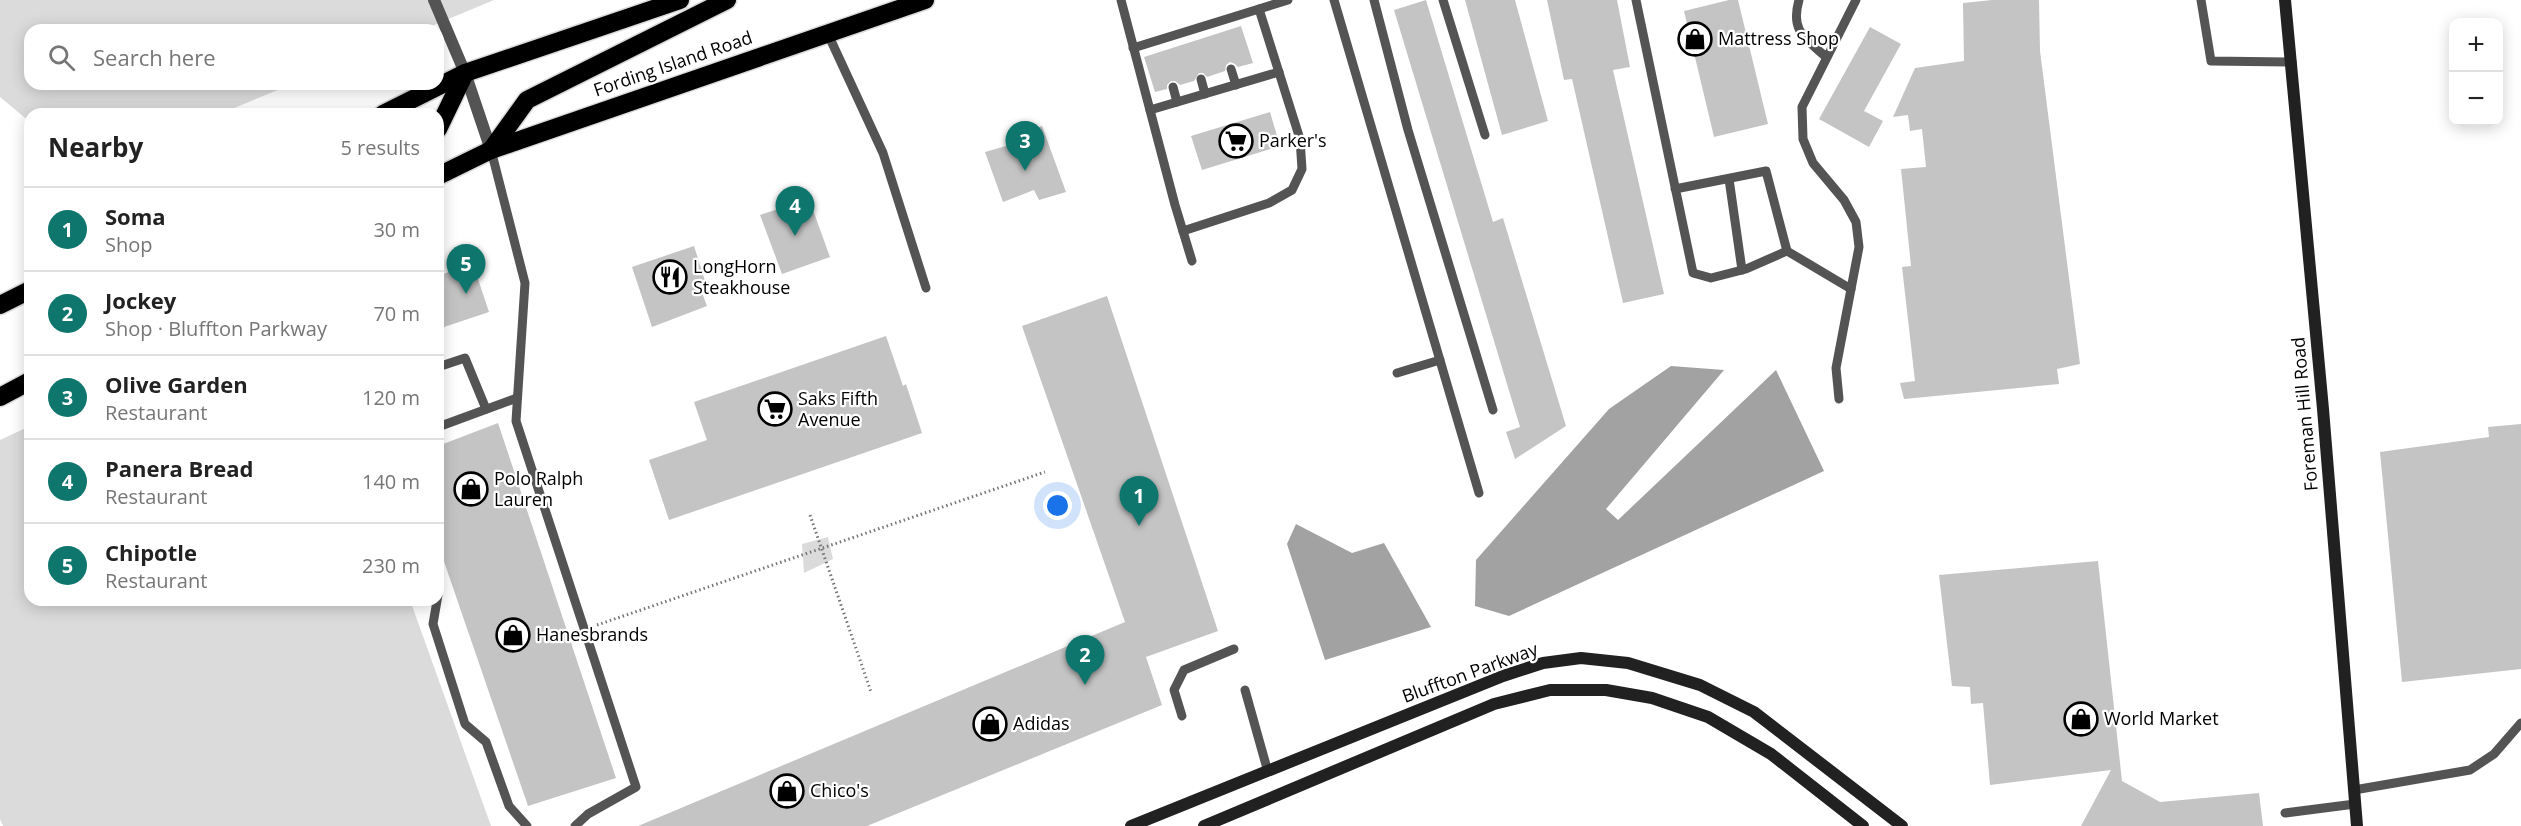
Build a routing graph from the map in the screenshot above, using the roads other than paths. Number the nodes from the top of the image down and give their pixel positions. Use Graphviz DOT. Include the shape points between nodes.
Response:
graph roads {
  1 [pos="434,0"];
  2 [pos="680,0"];
  3 [pos="727,0"];
  4 [pos="925,0"];
  5 [pos="1288,0"];
  6 [pos="1334,0"];
  7 [pos="1374,0"];
  8 [pos="1443,0"];
  9 [pos="1636,0"];
  10 [pos="1799,0"];
  11 [pos="1856,0"];
  12 [pos="2201,0"];
  13 [pos="2285,0"];
  14 [pos="1120,1"];
  15 [pos="1259,9"];
  16 [pos="1216,22"];
  17 [pos="826,32"];
  18 [pos="1187,32"];
  19 [pos="1220,33"];
  20 [pos="1158,40"];
  21 [pos="1190,42"];
  22 [pos="1133,48"];
  23 [pos="1161,51"];
  24 [pos="1827,57"];
  25 [pos="2292,62"];
  26 [pos="1231,69"];
  27 [pos="1279,72"];
  28 [pos="465,74"];
  29 [pos="1201,79"];
  30 [pos="444,84"];
  31 [pos="1236,85"];
  32 [pos="1173,87"];
  33 [pos="432,90"];
  34 [pos="1205,94"];
  35 [pos="1177,102"];
  36 [pos="395,108"];
  37 [pos="1150,110"];
  38 [pos="444,117"];
  39 [pos="1485,135"];
  40 [pos="490,150"];
  41 [pos="444,173"];
  42 [pos="1729,179"];
  43 [pos="1676,189"];
  44 [pos="1183,231"];
  45 [pos="1787,251"];
  46 [pos="1192,261"];
  47 [pos="1742,270"];
  48 [pos="926,288"];
  49 [pos="1851,289"];
  50 [pos="24,293"];
  51 [pos="0,305"];
  52 [pos="1440,360"];
  53 [pos="444,365"];
  54 [pos="1397,373"];
  55 [pos="24,384"];
  56 [pos="0,397"];
  57 [pos="517,398"];
  58 [pos="1839,399"];
  59 [pos="486,409"];
  60 [pos="1494,410"];
  61 [pos="444,424"];
  62 [pos="1479,493"];
  63 [pos="436,606"];
  64 [pos="1234,649"];
  65 [pos="1245,690"];
  66 [pos="1182,716"];
  67 [pos="2521,723"];
  68 [pos="1268,772"];
  69 [pos="2354,790"];
  70 [pos="2355,804"];
  71 [pos="2285,813"];
  72 [pos="527,826"];
  73 [pos="575,826"];
  74 [pos="1131,826"];
  75 [pos="1204,826"];
  76 [pos="1863,826"];
  77 [pos="1902,826"];
  78 [pos="2357,826"];
  1 -- 28 [label="street"];
  2 -- 28 [label="highway"];
  3 -- 40 [label="highway" via="527,100"];
  4 -- 17 [label="highway, Fording Island Road"];
  5 -- 15 [label="lane"];
  6 -- 52 [label="lane"];
  7 -- 60 [label="lane" via="1407,130"];
  8 -- 39 [label="lane"];
  9 -- 43 [label="lane"];
  10 -- 24 [label="lane" via="1794,16 1800,35"];
  11 -- 24 [label="lane"];
  12 -- 25 [label="lane" via="2211,61"];
  13 -- 25 [label="main road, Foreman Hill Road"];
  14 -- 22 [label="lane"];
  15 -- 16 [label="lane"];
  15 -- 27 [label="lane"];
  16 -- 18 [label="lane"];
  16 -- 19 [label="lane"];
  17 -- 40 [label="highway, Fording Island Road"];
  17 -- 48 [label="lane" via="883,153"];
  18 -- 20 [label="lane"];
  18 -- 21 [label="lane"];
  20 -- 22 [label="lane"];
  20 -- 23 [label="lane"];
  22 -- 37 [label="lane"];
  24 -- 49 [label="lane" via="1802,106 1803,139 1813,163 1844,200 1856,222 1859,247"];
  25 -- 69 [label="main road, Foreman Hill Road"];
  26 -- 31 [label="lane"];
  27 -- 31 [label="lane"];
  27 -- 44 [label="lane" via="1300,139 1302,169 1292,190 1269,203"];
  28 -- 30 [label="highway"];
  28 -- 38 [label="highway"];
  28 -- 40 [label="street"];
  29 -- 34 [label="lane"];
  31 -- 34 [label="lane"];
  32 -- 35 [label="lane"];
  33 -- 36 [label="highway"];
  34 -- 35 [label="lane"];
  35 -- 37 [label="lane"];
  37 -- 44 [label="lane"];
  40 -- 41 [label="highway, Fording Island Road"];
  40 -- 57 [label="lane" via="525,283"];
  42 -- 43 [label="lane"];
  42 -- 45 [label="lane" via="1766,171"];
  42 -- 47 [label="lane"];
  43 -- 47 [label="lane" via="1693,273 1711,278"];
  44 -- 46 [label="lane"];
  45 -- 47 [label="lane"];
  45 -- 49 [label="lane"];
  49 -- 58 [label="lane" via="1836,368"];
  50 -- 51 [label="highway"];
  52 -- 54 [label="lane"];
  52 -- 62 [label="lane"];
  53 -- 59 [label="lane" via="465,358"];
  55 -- 56 [label="highway"];
  57 -- 59 [label="lane"];
  57 -- 73 [label="lane" via="516,421 636,787 588,814"];
  59 -- 61 [label="lane"];
  63 -- 72 [label="lane" via="433,624 465,724 486,742 509,807"];
  64 -- 66 [label="lane" via="1184,670 1174,690"];
  65 -- 68 [label="lane"];
  67 -- 69 [label="lane" via="2494,754 2470,770"];
  68 -- 74 [label="main road, Bluffton Parkway"];
  68 -- 77 [label="main road, Bluffton Parkway" via="1503,676 1543,663 1581,658 1628,663 1700,685 1754,712"];
  69 -- 70 [label="main road, Foreman Hill Road"];
  70 -- 71 [label="lane"];
  70 -- 78 [label="main road, Foreman Hill Road"];
  75 -- 76 [label="main road, Bluffton Parkway" via="1494,704 1550,690 1606,690 1652,698 1708,717 1771,754"];
}
